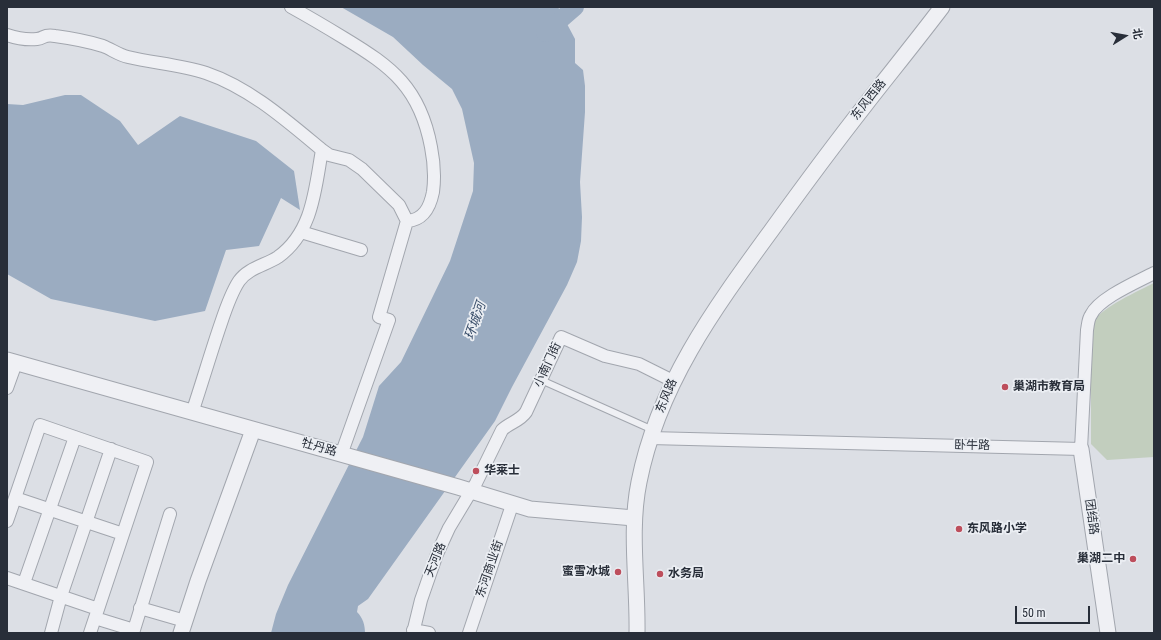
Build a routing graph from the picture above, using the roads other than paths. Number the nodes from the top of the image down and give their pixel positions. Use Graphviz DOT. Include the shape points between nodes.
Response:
graph roads {
  1 [pos="291,7"];
  2 [pos="942,7"];
  3 [pos="7,35"];
  4 [pos="322,150"];
  5 [pos="798,194"];
  6 [pos="407,221"];
  7 [pos="301,232"];
  8 [pos="361,250"];
  9 [pos="1154,274"];
  10 [pos="11,362"];
  11 [pos="541,380"];
  12 [pos="673,381"];
  13 [pos="7,388"];
  14 [pos="192,413"];
  15 [pos="253,430"];
  16 [pos="652,434"];
  17 [pos="74,437"];
  18 [pos="111,449"];
  19 [pos="1081,449"];
  20 [pos="341,455"];
  21 [pos="465,489"];
  22 [pos="15,498"];
  23 [pos="512,505"];
  24 [pos="49,509"];
  25 [pos="170,514"];
  26 [pos="634,518"];
  27 [pos="7,521"];
  28 [pos="86,522"];
  29 [pos="123,534"];
  30 [pos="7,578"];
  31 [pos="24,583"];
  32 [pos="61,596"];
  33 [pos="140,608"];
  34 [pos="96,613"];
  35 [pos="183,627"];
  36 [pos="134,631"];
  37 [pos="413,632"];
  38 [pos="51,633"];
  39 [pos="90,633"];
  40 [pos="429,633"];
  41 [pos="469,633"];
  42 [pos="637,633"];
  43 [pos="1108,633"];
  1 -- 6 [label="street" via="382,62 406,86 419,106 429,136 434,180 428,208 418,218"];
  2 -- 5 [label="street, 东风西路"];
  3 -- 4 [label="street" via="36,39 45,35 56,36 102,46 128,57 205,73 228,82 253,97"];
  4 -- 6 [label="street" via="329,155 349,160 358,167 399,205"];
  4 -- 7 [label="street" via="313,203"];
  5 -- 12 [label="street, 东风路" via="714,312"];
  6 -- 20 [label="street" via="379,317 389,320"];
  7 -- 8 [label="street"];
  7 -- 14 [label="street" via="285,251 246,274 235,288 218,331"];
  9 -- 19 [label="street" via="1104,301 1090,316 1087,330"];
  10 -- 13 [label="street"];
  10 -- 14 [label="street, 牡丹路"];
  11 -- 12 [label="street, 小南门街" via="561,337 605,356 636,363"];
  11 -- 16 [label="lane"];
  11 -- 21 [label="street, 小南门街" via="525,414 502,430"];
  12 -- 16 [label="street, 东风路"];
  14 -- 15 [label="street, 牡丹路"];
  15 -- 20 [label="street, 牡丹路"];
  15 -- 35 [label="street"];
  16 -- 19 [label="street, 卧牛路"];
  16 -- 26 [label="street, 东风路" via="639,482"];
  17 -- 18 [label="street"];
  17 -- 22 [label="street" via="40,425"];
  17 -- 24 [label="street"];
  18 -- 28 [label="street"];
  18 -- 29 [label="street" via="147,462"];
  19 -- 43 [label="street, 团结路"];
  20 -- 21 [label="street, 牡丹路"];
  21 -- 23 [label="street, 牡丹路"];
  21 -- 37 [label="street, 天河路" via="437,554"];
  22 -- 24 [label="street"];
  22 -- 27 [label="street"];
  23 -- 26 [label="street, 牡丹路" via="541,511"];
  23 -- 41 [label="street, 东河商业街"];
  24 -- 28 [label="street"];
  24 -- 31 [label="street"];
  25 -- 33 [label="street"];
  26 -- 42 [label="street, 东风路"];
  28 -- 29 [label="street"];
  28 -- 32 [label="street"];
  29 -- 34 [label="street"];
  30 -- 31 [label="street"];
  31 -- 32 [label="street"];
  32 -- 34 [label="street"];
  32 -- 38 [label="street"];
  33 -- 35 [label="street"];
  33 -- 36 [label="street"];
  34 -- 36 [label="street"];
  34 -- 39 [label="street"];
  37 -- 40 [label="street"];
}
